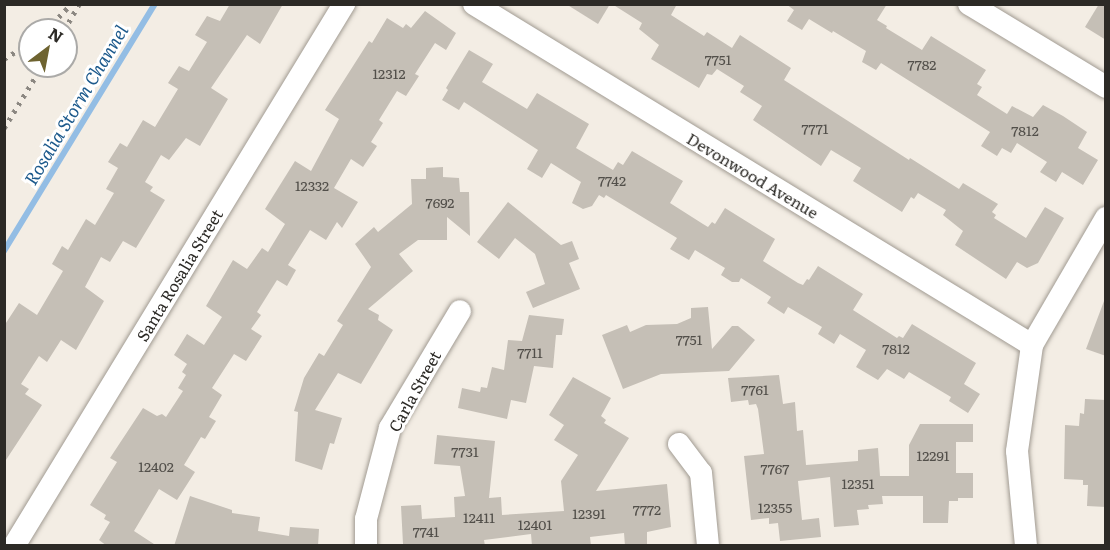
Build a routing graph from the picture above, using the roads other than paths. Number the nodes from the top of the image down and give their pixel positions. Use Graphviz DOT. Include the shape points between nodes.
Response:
graph roads {
  1 [pos="344,4"];
  2 [pos="474,4"];
  3 [pos="969,4"];
  4 [pos="1106,87"];
  5 [pos="1106,218"];
  6 [pos="459,311"];
  7 [pos="1032,345"];
  8 [pos="679,444"];
  9 [pos="24,542"];
  10 [pos="366,546"];
  11 [pos="708,546"];
  12 [pos="1026,546"];
  1 -- 9 [label="street, Santa Rosalia Street"];
  2 -- 7 [label="street, Devonwood Avenue"];
  3 -- 4 [label="street"];
  5 -- 7 [label="street"];
  6 -- 10 [label="street, Carla Street" via="390,428 366,519"];
  7 -- 12 [label="street" via="1017,451"];
  8 -- 11 [label="street" via="700,473"];
}
